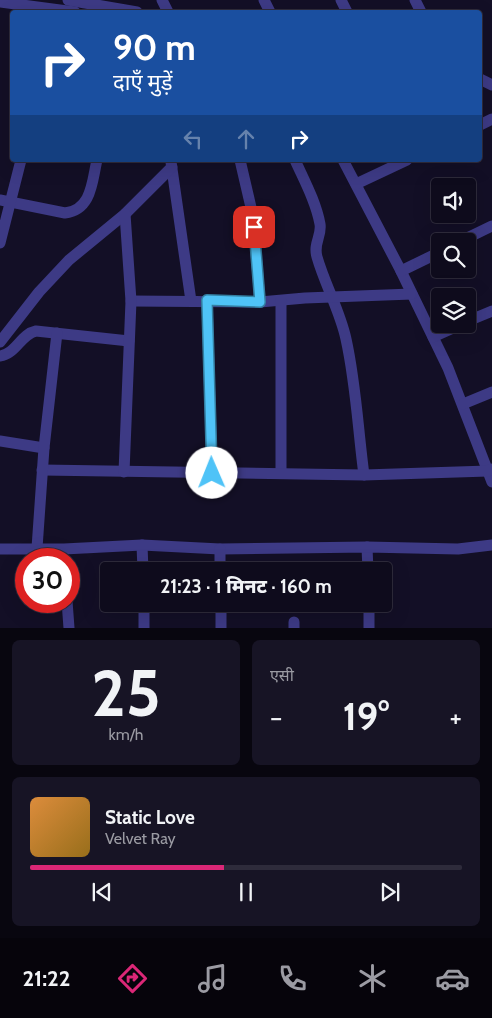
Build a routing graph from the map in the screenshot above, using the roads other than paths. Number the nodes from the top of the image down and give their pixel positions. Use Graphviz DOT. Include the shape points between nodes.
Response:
graph roads {
  1 [pos="68,0"];
  2 [pos="0,2"];
  3 [pos="51,10"];
  4 [pos="126,10"];
  5 [pos="20,162"];
  6 [pos="97,162"];
  7 [pos="240,162"];
  8 [pos="296,162"];
  9 [pos="344,162"];
  10 [pos="403,162"];
  11 [pos="172,164"];
  12 [pos="356,184"];
  13 [pos="5,201"];
  14 [pos="125,214"];
  15 [pos="492,226"];
  16 [pos="476,234"];
  17 [pos="0,243"];
  18 [pos="431,256"];
  19 [pos="401,271"];
  20 [pos="412,294"];
  21 [pos="332,297"];
  22 [pos="207,300"];
  23 [pos="131,301"];
  24 [pos="191,301"];
  25 [pos="281,301"];
  26 [pos="260,302"];
  27 [pos="492,311"];
  28 [pos="476,318"];
  29 [pos="57,333"];
  30 [pos="442,333"];
  31 [pos="433,337"];
  32 [pos="129,341"];
  33 [pos="0,342"];
  34 [pos="0,356"];
  35 [pos="492,392"];
  36 [pos="463,404"];
  37 [pos="0,441"];
  38 [pos="44,448"];
  39 [pos="42,470"];
  40 [pos="490,470"];
  41 [pos="124,472"];
  42 [pos="212,473"];
  43 [pos="282,473"];
  44 [pos="364,475"];
  45 [pos="492,482"];
  46 [pos="142,545"];
  47 [pos="492,545"];
  48 [pos="367,547"];
  49 [pos="38,548"];
  50 [pos="0,549"];
  51 [pos="15,549"];
  52 [pos="220,549"];
  53 [pos="80,552"];
  54 [pos="143,562"];
  55 [pos="220,562"];
  56 [pos="368,562"];
  57 [pos="144,612"];
  58 [pos="221,612"];
  59 [pos="369,612"];
  60 [pos="68,613"];
  61 [pos="69,628"];
  62 [pos="144,628"];
  63 [pos="221,628"];
  64 [pos="369,628"];
  1 -- 4 [label="street"];
  2 -- 3 [label="street"];
  5 -- 13 [label="street"];
  6 -- 13 [label="street" via="89,194 75,212 65,213"];
  7 -- 26 [label="street" via="253,216"];
  8 -- 21 [label="street" via="320,225 315,249"];
  9 -- 12 [label="street"];
  10 -- 12 [label="street"];
  11 -- 14 [label="street"];
  11 -- 24 [label="street"];
  12 -- 19 [label="street"];
  13 -- 17 [label="street"];
  14 -- 23 [label="street"];
  14 -- 33 [label="street" via="69,260"];
  15 -- 16 [label="street"];
  18 -- 19 [label="street"];
  19 -- 20 [label="street"];
  20 -- 21 [label="street"];
  20 -- 31 [label="street"];
  21 -- 25 [label="street"];
  21 -- 44 [label="street" via="346,338"];
  22 -- 24 [label="street"];
  22 -- 26 [label="street"];
  22 -- 42 [label="street"];
  23 -- 24 [label="street"];
  23 -- 32 [label="street"];
  25 -- 26 [label="street"];
  25 -- 43 [label="street"];
  27 -- 28 [label="street"];
  29 -- 32 [label="street"];
  29 -- 34 [label="street" via="32,332 13,350"];
  29 -- 38 [label="street"];
  30 -- 31 [label="street"];
  31 -- 36 [label="street"];
  32 -- 41 [label="street"];
  35 -- 36 [label="street"];
  36 -- 40 [label="street"];
  37 -- 38 [label="street"];
  38 -- 39 [label="street"];
  39 -- 41 [label="street"];
  39 -- 49 [label="street"];
  40 -- 44 [label="street"];
  40 -- 45 [label="street"];
  41 -- 42 [label="street"];
  42 -- 43 [label="street"];
  43 -- 44 [label="street"];
  46 -- 52 [label="street"];
  46 -- 53 [label="street"];
  46 -- 54 [label="street"];
  47 -- 48 [label="street" via="458,549"];
  48 -- 52 [label="street"];
  48 -- 56 [label="street"];
  50 -- 51 [label="street"];
  52 -- 55 [label="street"];
  57 -- 62 [label="street"];
  58 -- 63 [label="street"];
  59 -- 64 [label="street"];
  60 -- 61 [label="street"];
}
